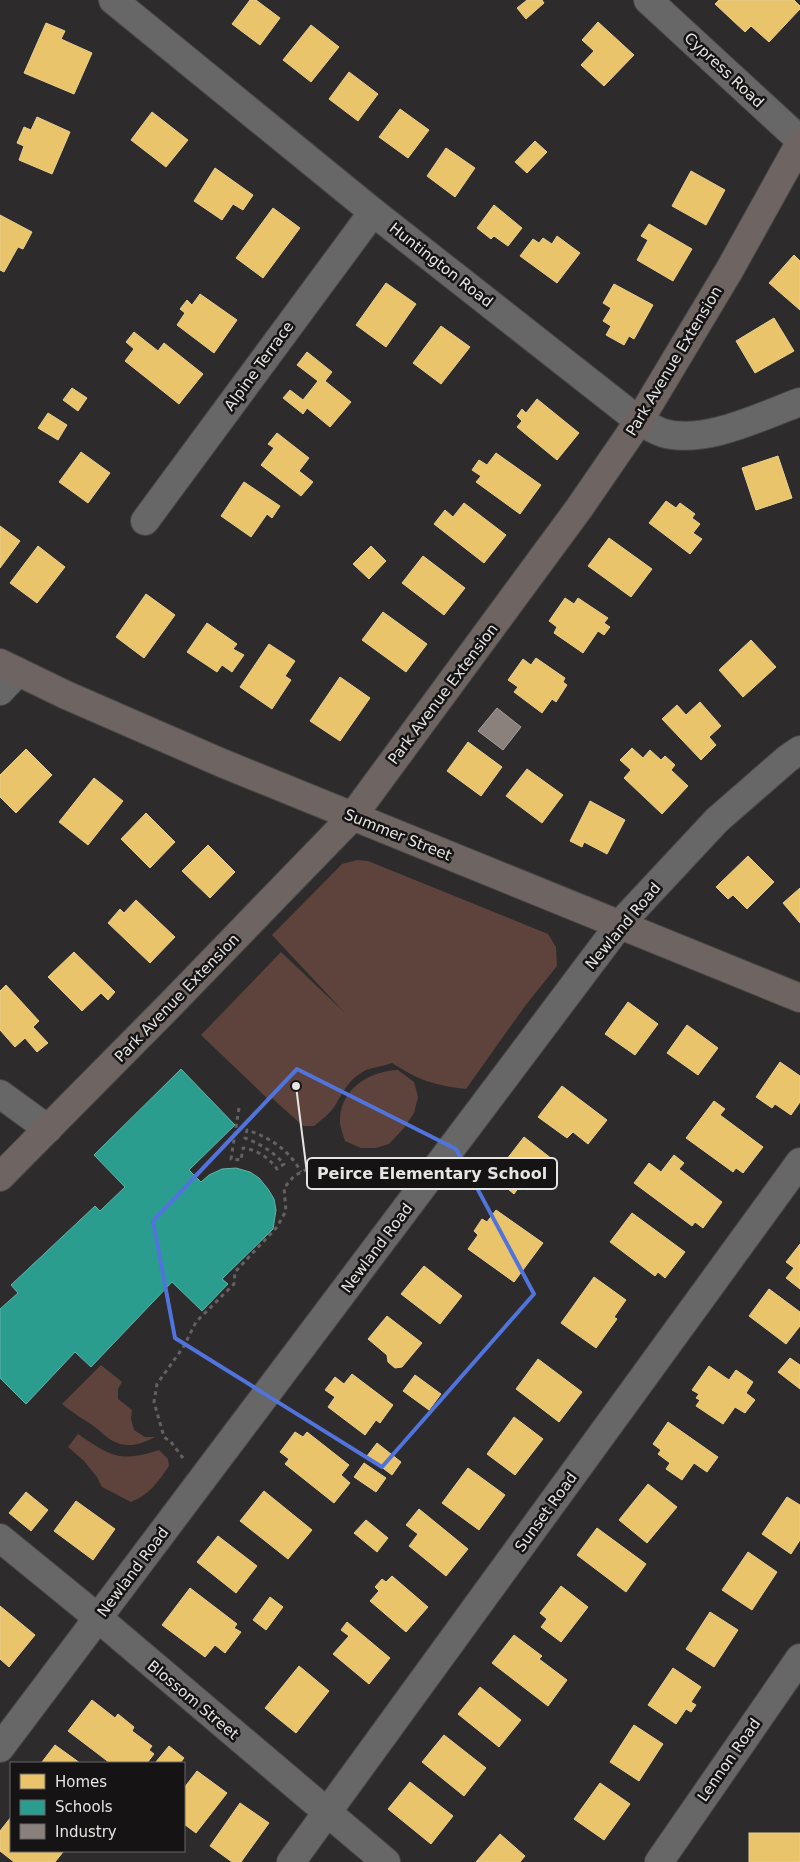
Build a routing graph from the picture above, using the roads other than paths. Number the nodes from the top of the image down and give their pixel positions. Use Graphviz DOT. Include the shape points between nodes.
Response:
graph roads {
  1 [pos="113,0"];
  2 [pos="648,0"];
  3 [pos="800,142"];
  4 [pos="373,212"];
  5 [pos="800,402"];
  6 [pos="638,421"];
  7 [pos="145,521"];
  8 [pos="6,675"];
  9 [pos="800,750"];
  10 [pos="352,817"];
  11 [pos="620,924"];
  12 [pos="800,998"];
  13 [pos="0,1094"];
  14 [pos="48,1129"];
  15 [pos="800,1162"];
  16 [pos="0,1178"];
  17 [pos="0,1538"];
  18 [pos="98,1618"];
  19 [pos="800,1658"];
  20 [pos="0,1748"];
  21 [pos="328,1813"];
  22 [pos="292,1862"];
  23 [pos="386,1862"];
  24 [pos="659,1862"];
  1 -- 4 [label="street, Huntington Road"];
  2 -- 3 [label="street, Cypress Road"];
  3 -- 6 [label="main road, Park Avenue Extension" via="730,269"];
  4 -- 6 [label="street, Huntington Road"];
  4 -- 7 [label="street, Alpine Terrace"];
  5 -- 6 [label="street, Huntington Road" via="716,431 691,436 663,433"];
  6 -- 10 [label="main road, Park Avenue Extension" via="580,507"];
  8 -- 10 [label="main road, Summer Street"];
  9 -- 11 [label="street, Newland Road" via="717,820"];
  10 -- 11 [label="main road, Summer Street"];
  10 -- 14 [label="main road, Park Avenue Extension"];
  11 -- 12 [label="main road, Summer Street"];
  11 -- 18 [label="street, Newland Road"];
  13 -- 14 [label="street"];
  14 -- 16 [label="main road, Park Avenue Extension"];
  15 -- 21 [label="street, Sunset Road"];
  17 -- 18 [label="street, Blossom Street"];
  18 -- 20 [label="street, Newland Road"];
  18 -- 21 [label="street, Blossom Street"];
  19 -- 24 [label="street, Lennon Road"];
  21 -- 22 [label="street, Sunset Road"];
  21 -- 23 [label="street, Blossom Street"];
}
